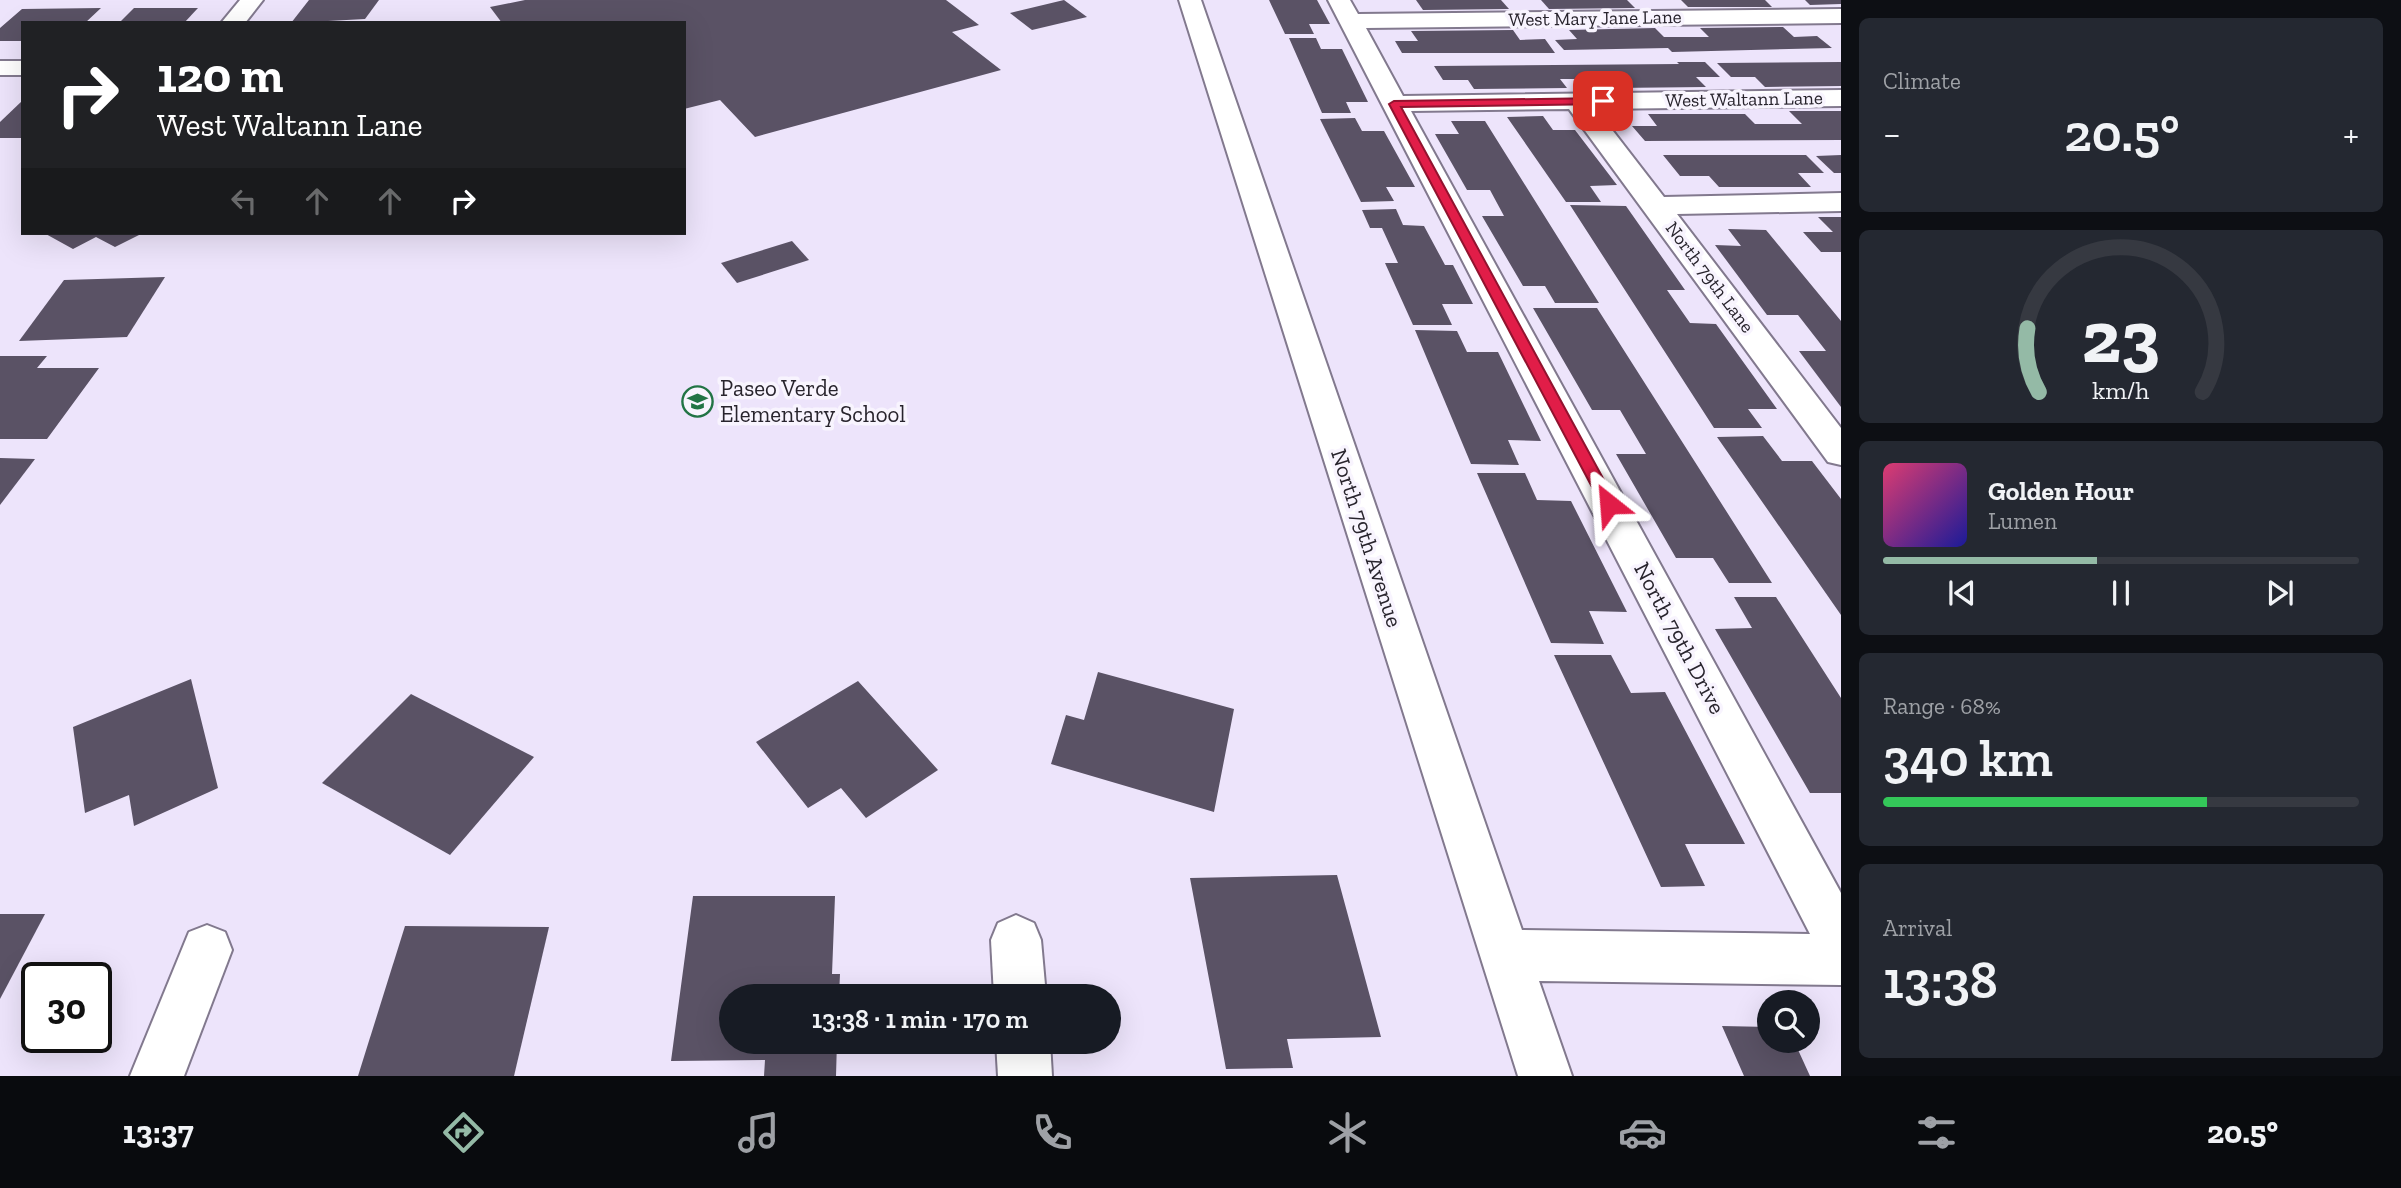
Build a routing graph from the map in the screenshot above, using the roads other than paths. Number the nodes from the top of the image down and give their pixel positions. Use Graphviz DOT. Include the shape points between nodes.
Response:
graph roads {
  1 [pos="252,0"];
  2 [pos="1190,0"];
  3 [pos="1344,10"];
  4 [pos="1841,16"];
  5 [pos="234,21"];
  6 [pos="0,68"];
  7 [pos="21,68"];
  8 [pos="1841,98"];
  9 [pos="1577,102"];
  10 [pos="1394,104"];
  11 [pos="1841,202"];
  12 [pos="1657,206"];
  13 [pos="1841,453"];
  14 [pos="1016,940"];
  15 [pos="1841,943"];
  16 [pos="207,950"];
  17 [pos="1505,955"];
  18 [pos="1841,960"];
  19 [pos="1019,984"];
  20 [pos="1024,1054"];
  21 [pos="157,1076"];
  22 [pos="1025,1076"];
  23 [pos="1545,1076"];
  1 -- 5 [label="street"];
  2 -- 17 [label="street, North 79th Avenue"];
  3 -- 4 [label="street, West Mary Jane Lane"];
  3 -- 10 [label="street, North 79th Drive"];
  6 -- 7 [label="street"];
  8 -- 9 [label="street, West Waltann Lane"];
  9 -- 10 [label="street, West Waltann Lane"];
  9 -- 12 [label="street, North 79th Lane"];
  10 -- 15 [label="street, North 79th Drive"];
  11 -- 12 [label="street"];
  12 -- 13 [label="street, North 79th Lane"];
  14 -- 19 [label="street"];
  16 -- 21 [label="street"];
  17 -- 18 [label="street"];
  17 -- 23 [label="street, North 79th Avenue"];
  20 -- 22 [label="street"];
}
